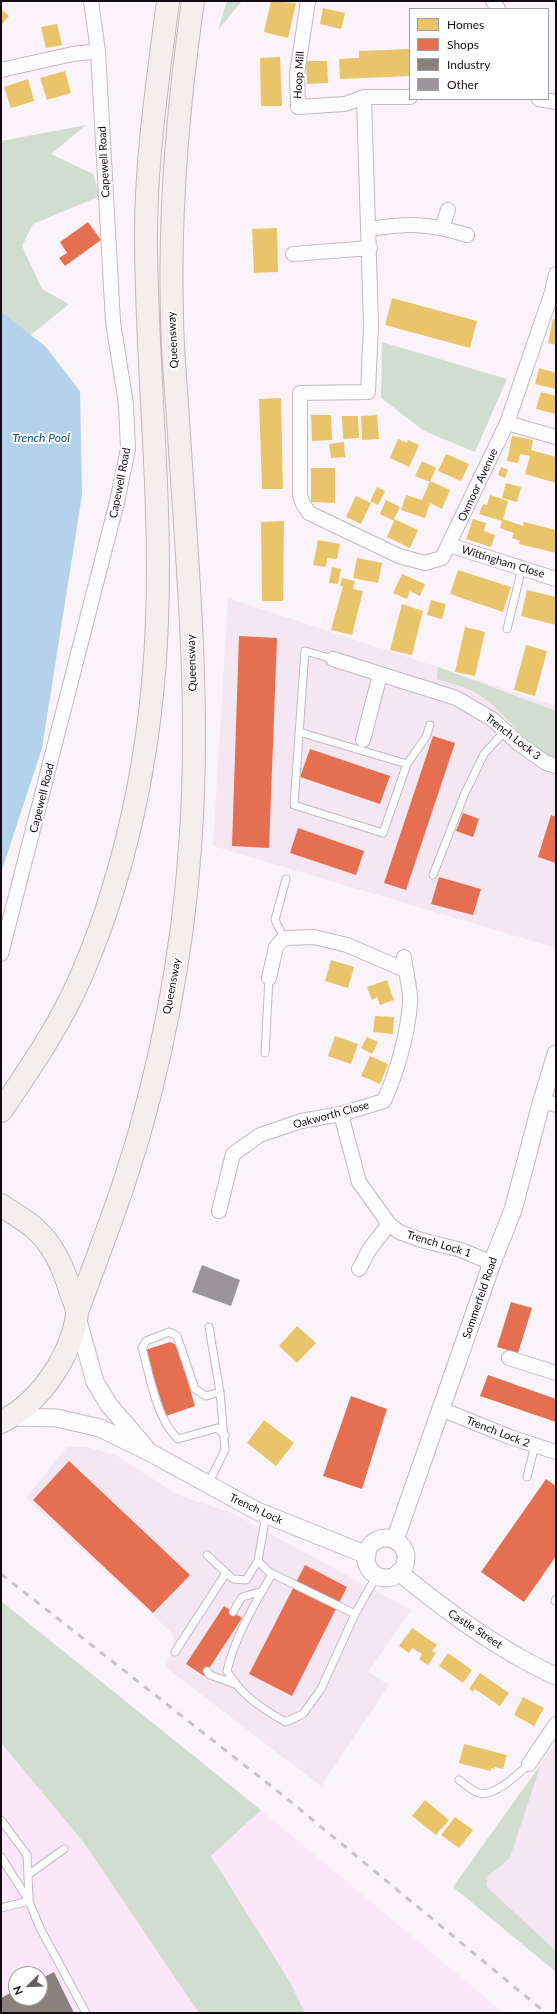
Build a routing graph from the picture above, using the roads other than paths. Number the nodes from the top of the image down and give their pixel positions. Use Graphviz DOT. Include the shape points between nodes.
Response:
graph roads {
  1 [pos="91,1"];
  2 [pos="168,1"];
  3 [pos="193,1"];
  4 [pos="308,1"];
  5 [pos="98,51"];
  6 [pos="1,70"];
  7 [pos="364,97"];
  8 [pos="409,97"];
  9 [pos="545,100"];
  10 [pos="556,102"];
  11 [pos="448,210"];
  12 [pos="442,228"];
  13 [pos="369,229"];
  14 [pos="467,235"];
  15 [pos="370,248"];
  16 [pos="293,254"];
  17 [pos="556,274"];
  18 [pos="554,292"];
  19 [pos="507,423"];
  20 [pos="556,437"];
  21 [pos="449,545"];
  22 [pos="522,568"];
  23 [pos="556,578"];
  24 [pos="507,629"];
  25 [pos="333,659"];
  26 [pos="380,675"];
  27 [pos="430,725"];
  28 [pos="505,731"];
  29 [pos="299,732"];
  30 [pos="363,740"];
  31 [pos="407,764"];
  32 [pos="556,766"];
  33 [pos="433,875"];
  34 [pos="286,879"];
  35 [pos="284,938"];
  36 [pos="1,954"];
  37 [pos="269,978"];
  38 [pos="265,1053"];
  39 [pos="556,1054"];
  40 [pos="549,1102"];
  41 [pos="1,1112"];
  42 [pos="342,1114"];
  43 [pos="1,1205"];
  44 [pos="219,1211"];
  45 [pos="388,1224"];
  46 [pos="492,1262"];
  47 [pos="359,1269"];
  48 [pos="77,1314"];
  49 [pos="209,1327"];
  50 [pos="509,1358"];
  51 [pos="556,1373"];
  52 [pos="220,1392"];
  53 [pos="441,1409"];
  54 [pos="6,1419"];
  55 [pos="225,1435"];
  56 [pos="535,1445"];
  57 [pos="556,1452"];
  58 [pos="151,1453"];
  59 [pos="527,1477"];
  60 [pos="208,1484"];
  61 [pos="266,1515"];
  62 [pos="395,1540"];
  63 [pos="207,1555"];
  64 [pos="367,1555"];
  65 [pos="258,1561"];
  66 [pos="399,1572"];
  67 [pos="226,1573"];
  68 [pos="272,1574"];
  69 [pos="376,1575"];
  70 [pos="263,1591"];
  71 [pos="233,1612"];
  72 [pos="355,1614"];
  73 [pos="175,1652"];
  74 [pos="207,1671"];
  75 [pos="556,1676"];
  76 [pos="235,1684"];
  77 [pos="556,1724"];
  78 [pos="529,1764"];
  79 [pos="458,1780"];
  80 [pos="1,1820"];
  81 [pos="64,1849"];
  82 [pos="1,1857"];
  83 [pos="28,1875"];
  84 [pos="29,1901"];
  85 [pos="1,1908"];
  86 [pos="86,2013"];
  1 -- 5 [label="street, Capewell Road"];
  2 -- 41 [label="highway" via="151,131 146,233 148,354 156,502 157,620 151,713 130,827 102,920 73,993 39,1055"];
  3 -- 48 [label="highway, Queensway" via="177,130 171,232 172,316 195,732 191,846 181,943 155,1070 128,1171"];
  4 -- 7 [label="street, Hoop Mill" via="297,74 298,107 345,104"];
  5 -- 6 [label="street"];
  5 -- 36 [label="street, Capewell Road" via="113,322 126,404 128,449 117,502"];
  7 -- 8 [label="street, Hoop Mill"];
  7 -- 13 [label="street"];
  9 -- 10 [label="street"];
  11 -- 12 [label="street"];
  12 -- 13 [label="street" via="420,224"];
  12 -- 14 [label="street"];
  13 -- 15 [label="street"];
  15 -- 16 [label="street"];
  15 -- 21 [label="street, Oxmoor Avenue" via="371,326 368,392 300,393 300,494 309,513 399,556 426,563 442,558"];
  17 -- 18 [label="street, Oxmoor Avenue"];
  18 -- 19 [label="street, Oxmoor Avenue"];
  19 -- 20 [label="street"];
  19 -- 21 [label="street, Oxmoor Avenue"];
  21 -- 22 [label="street, Wittingham Close"];
  22 -- 23 [label="street, Wittingham Close"];
  22 -- 24 [label="lane"];
  25 -- 26 [label="street, Trench Lock 3"];
  25 -- 29 [label="lane" via="305,651"];
  26 -- 28 [label="street, Trench Lock 3" via="456,698 492,719"];
  26 -- 30 [label="street"];
  27 -- 31 [label="lane" via="426,737"];
  28 -- 32 [label="street, Trench Lock 3" via="518,744 546,763"];
  28 -- 33 [label="lane" via="484,754 465,793"];
  29 -- 31 [label="lane"];
  29 -- 31 [label="lane" via="294,805 383,833"];
  34 -- 35 [label="lane" via="275,920"];
  35 -- 37 [label="street" via="276,948"];
  35 -- 42 [label="street, Oakworth Close" via="314,937 404,964 410,1002 393,1080 384,1101"];
  37 -- 38 [label="lane"];
  39 -- 40 [label="street, Sommerfeld Road"];
  40 -- 46 [label="street, Sommerfeld Road" via="513,1210"];
  42 -- 44 [label="street, Oakworth Close" via="301,1121 260,1135 233,1154"];
  42 -- 45 [label="street, Trench Lock 1" via="359,1182"];
  43 -- 48 [label="highway" via="32,1226 53,1248 65,1270"];
  45 -- 46 [label="street, Trench Lock 1" via="407,1235 461,1250"];
  45 -- 47 [label="street"];
  46 -- 53 [label="street, Sommerfeld Road"];
  48 -- 54 [label="highway" via="62,1362 31,1403"];
  48 -- 58 [label="street" via="95,1382 109,1405"];
  49 -- 52 [label="lane"];
  50 -- 51 [label="street"];
  52 -- 55 [label="lane"];
  52 -- 55 [label="lane" via="206,1396 195,1389 177,1336 169,1332 146,1341 142,1348 163,1419 174,1436 178,1439 184,1438 217,1428"];
  53 -- 56 [label="street, Trench Lock 2"];
  53 -- 62 [label="street, Sommerfeld Road"];
  54 -- 58 [label="street, Trench Lock" via="71,1420 100,1428"];
  55 -- 60 [label="lane" via="225,1450"];
  56 -- 57 [label="street, Trench Lock 2"];
  56 -- 59 [label="lane"];
  58 -- 60 [label="street, Trench Lock"];
  60 -- 61 [label="street, Trench Lock"];
  61 -- 64 [label="street, Trench Lock"];
  61 -- 65 [label="lane"];
  62 -- 64 [label="street" via="377,1540"];
  62 -- 66 [label="street" via="406,1556 403,1568"];
  63 -- 67 [label="lane"];
  64 -- 69 [label="street" via="368,1567"];
  65 -- 67 [label="lane" via="246,1580 233,1579"];
  65 -- 68 [label="lane"];
  66 -- 69 [label="street" via="388,1577"];
  66 -- 75 [label="street, Castle Street" via="436,1604 496,1644 544,1672"];
  67 -- 73 [label="lane"];
  68 -- 70 [label="lane"];
  68 -- 72 [label="lane"];
  69 -- 72 [label="lane"];
  70 -- 71 [label="lane" via="242,1597"];
  70 -- 76 [label="lane" via="248,1616 231,1654 227,1670"];
  72 -- 76 [label="lane" via="321,1689 302,1714 286,1722 260,1708"];
  74 -- 76 [label="lane" via="210,1675"];
  77 -- 78 [label="street"];
  78 -- 79 [label="lane" via="500,1787 485,1794 478,1793"];
  80 -- 83 [label="lane" via="26,1856"];
  81 -- 83 [label="lane"];
  82 -- 84 [label="lane"];
  83 -- 84 [label="lane"];
  84 -- 85 [label="lane"];
  84 -- 86 [label="lane" via="40,1928"];
}
